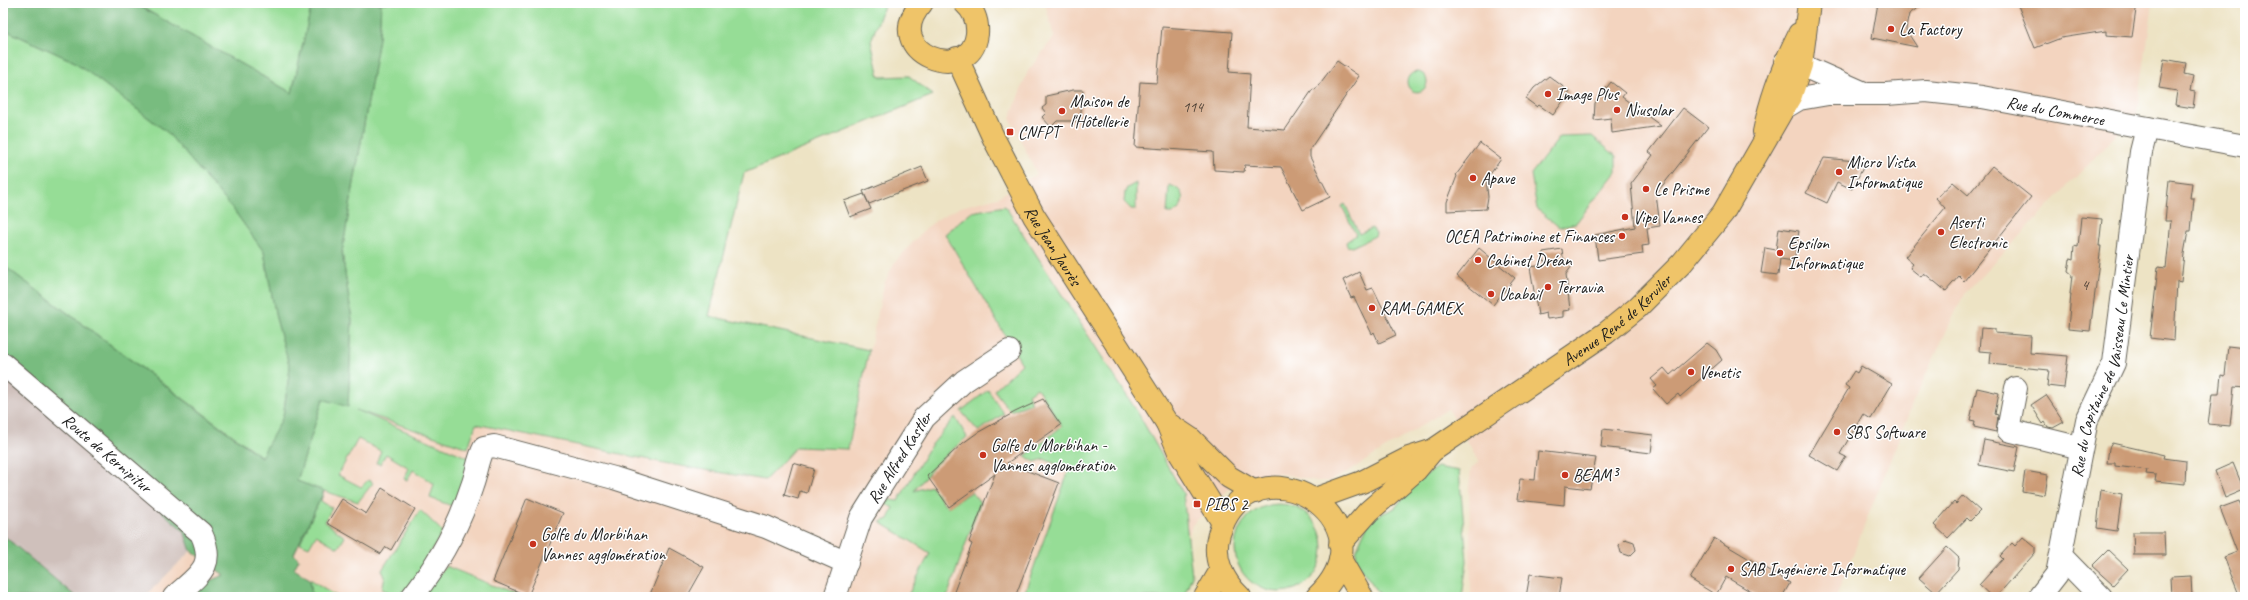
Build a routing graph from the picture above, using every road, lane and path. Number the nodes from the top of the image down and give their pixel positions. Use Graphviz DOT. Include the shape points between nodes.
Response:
graph roads {
  1 [pos="922,3"];
  2 [pos="965,3"];
  3 [pos="1807,12"];
  4 [pos="958,58"];
  5 [pos="1793,63"];
  6 [pos="1863,93"];
  7 [pos="1784,108"];
  8 [pos="2147,128"];
  9 [pos="2245,146"];
  10 [pos="1761,149"];
  11 [pos="1009,351"];
  12 [pos="3,364"];
  13 [pos="2016,388"];
  14 [pos="1167,423"];
  15 [pos="2081,448"];
  16 [pos="1432,451"];
  17 [pos="1255,492"];
  18 [pos="1315,499"];
  19 [pos="1223,523"];
  20 [pos="1340,552"];
  21 [pos="2061,556"];
  22 [pos="847,563"];
  23 [pos="1221,570"];
  24 [pos="174,597"];
  25 [pos="412,597"];
  26 [pos="835,597"];
  27 [pos="1205,597"];
  28 [pos="1240,597"];
  29 [pos="1317,597"];
  30 [pos="1362,597"];
  31 [pos="2039,597"];
  32 [pos="2102,597"];
  1 -- 4 [label="main road" via="911,20 910,30 918,50 936,61"];
  2 -- 4 [label="main road" via="975,16 976,36 972,46"];
  3 -- 5 [label="main road, Avenue René de Kerviler"];
  4 -- 14 [label="main road, Rue Jean Jaurès" via="994,139 1034,216"];
  5 -- 6 [label="street, Rue du Commerce"];
  5 -- 7 [label="main road, Avenue René de Kerviler" via="1795,86"];
  5 -- 10 [label="main road, Avenue René de Kerviler" via="1769,103"];
  6 -- 7 [label="street, Rue du Commerce" via="1828,94 1799,99"];
  6 -- 8 [label="street, Rue du Commerce" via="1926,91 1982,97"];
  7 -- 10 [label="main road, Avenue René de Kerviler"];
  8 -- 9 [label="street, Rue du Commerce"];
  8 -- 15 [label="street, Rue du Capitaine de Vaisseau Le Mintier" via="2141,152 2114,363 2087,420"];
  10 -- 16 [label="main road, Avenue René de Kerviler" via="1723,213 1682,263 1637,308 1580,352"];
  11 -- 22 [label="street, Rue Alfred Kastler" via="964,382 924,418 861,518"];
  12 -- 24 [label="street, Route de Kernipitur" via="201,533 207,546 208,559 200,573"];
  13 -- 15 [label="street" via="2008,430"];
  14 -- 17 [label="main road, Rue Jean Jaurès" via="1191,439 1229,477"];
  14 -- 19 [label="main road, Rue Jean Jaurès" via="1179,452"];
  15 -- 21 [label="street, Rue du Capitaine de Vaisseau Le Mintier"];
  16 -- 18 [label="main road, Avenue René de Kerviler" via="1409,458 1362,482"];
  16 -- 20 [label="main road, Avenue René de Kerviler" via="1416,470 1369,511"];
  17 -- 18 [label="main road" via="1276,487 1296,490"];
  17 -- 19 [label="main road" via="1242,499"];
  18 -- 20 [label="main road" via="1333,518"];
  19 -- 23 [label="main road" via="1218,538 1217,554"];
  20 -- 29 [label="main road, Avenue René de Kerviler" via="1335,574"];
  20 -- 30 [label="main road"];
  21 -- 31 [label="street, Rue du Capitaine de Vaisseau Le Mintier" via="2055,579"];
  21 -- 32 [label="street"];
  22 -- 25 [label="street" via="766,527 614,478 494,446 484,448 481,453 472,486 457,524 438,560"];
  22 -- 26 [label="street, Rue Alfred Kastler"];
  23 -- 27 [label="main road"];
  23 -- 28 [label="main road" via="1228,584"];
}
